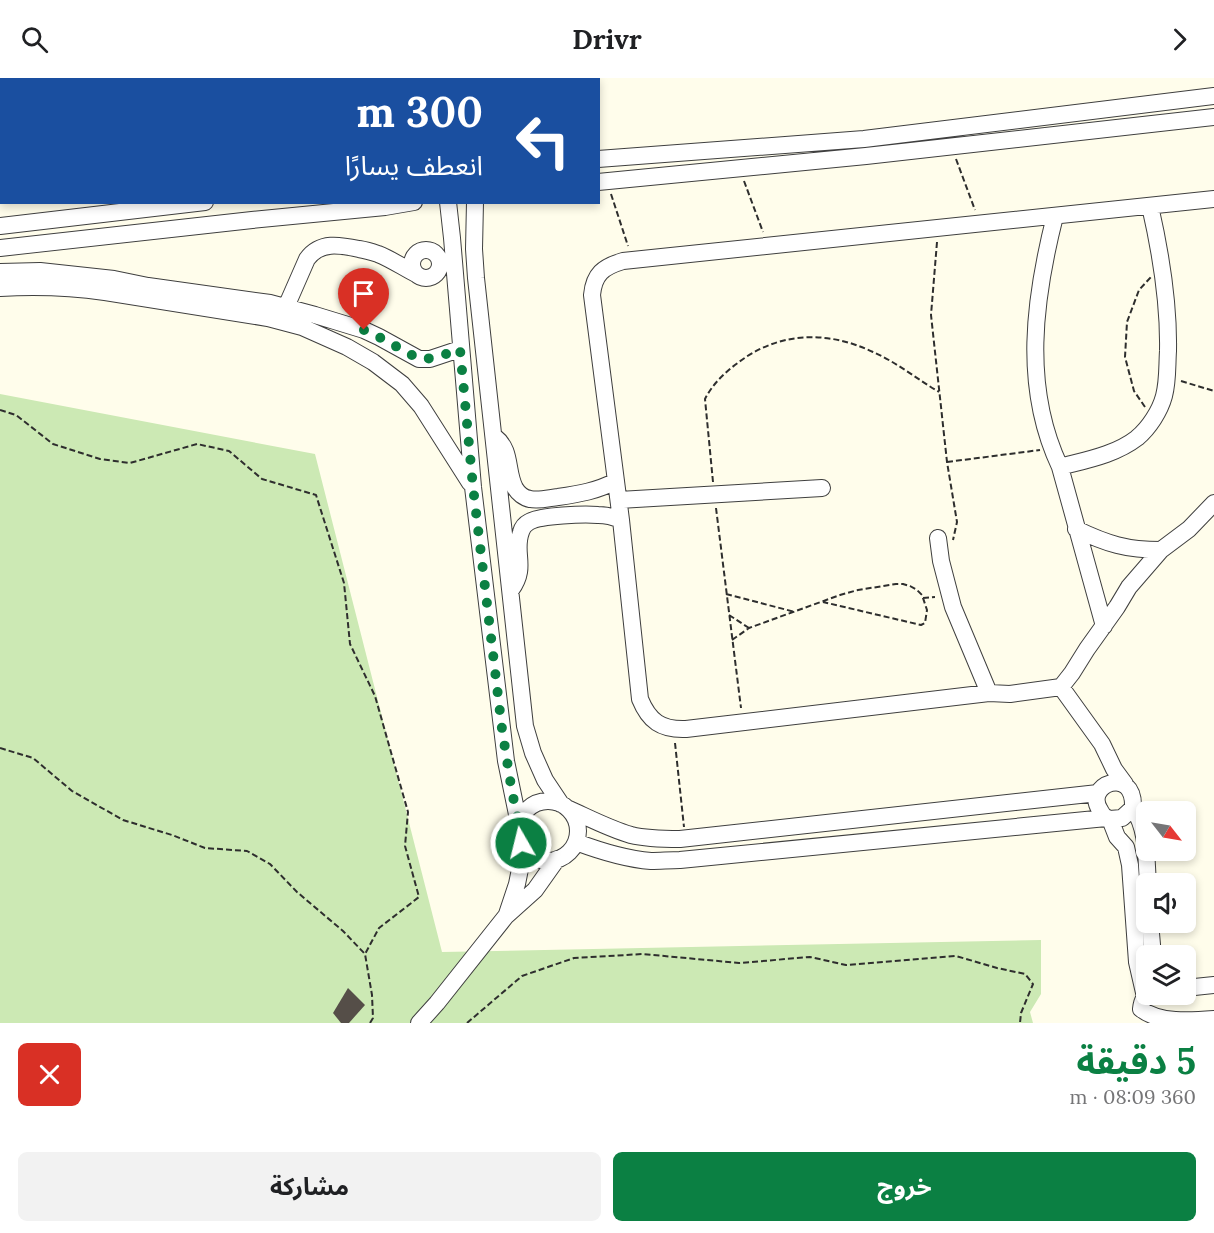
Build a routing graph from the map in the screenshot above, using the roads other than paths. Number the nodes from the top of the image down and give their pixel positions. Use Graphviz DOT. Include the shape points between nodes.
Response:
graph roads {
  1 [pos="1214,96"];
  2 [pos="1214,117"];
  3 [pos="865,148"];
  4 [pos="600,159"];
  5 [pos="605,188"];
  6 [pos="1214,199"];
  7 [pos="189,204"];
  8 [pos="448,204"];
  9 [pos="475,204"];
  10 [pos="385,205"];
  11 [pos="1150,206"];
  12 [pos="1055,216"];
  13 [pos="57,220"];
  14 [pos="0,226"];
  15 [pos="452,238"];
  16 [pos="474,238"];
  17 [pos="58,241"];
  18 [pos="0,248"];
  19 [pos="422,250"];
  20 [pos="378,254"];
  21 [pos="475,264"];
  22 [pos="454,270"];
  23 [pos="0,272"];
  24 [pos="416,274"];
  25 [pos="81,282"];
  26 [pos="0,288"];
  27 [pos="286,307"];
  28 [pos="304,320"];
  29 [pos="460,349"];
  30 [pos="493,436"];
  31 [pos="1060,467"];
  32 [pos="616,481"];
  33 [pos="473,487"];
  34 [pos="822,488"];
  35 [pos="586,493"];
  36 [pos="545,499"];
  37 [pos="619,500"];
  38 [pos="1214,503"];
  39 [pos="590,514"];
  40 [pos="549,517"];
  41 [pos="621,519"];
  42 [pos="1076,529"];
  43 [pos="945,540"];
  44 [pos="1161,550"];
  45 [pos="510,591"];
  46 [pos="1104,626"];
  47 [pos="1061,687"];
  48 [pos="990,693"];
  49 [pos="1125,784"];
  50 [pos="1098,793"];
  51 [pos="565,806"];
  52 [pos="1133,808"];
  53 [pos="1108,819"];
  54 [pos="519,824"];
  55 [pos="576,842"];
  56 [pos="524,849"];
  57 [pos="557,859"];
  58 [pos="1147,873"];
  59 [pos="506,916"];
  60 [pos="1136,948"];
  61 [pos="1214,985"];
  62 [pos="1196,987"];
  63 [pos="1142,1005"];
  64 [pos="1214,1019"];
  65 [pos="1153,1021"];
  66 [pos="419,1023"];
  1 -- 3 [label="street"];
  2 -- 3 [label="street"];
  3 -- 4 [label="street"];
  3 -- 5 [label="street"];
  6 -- 11 [label="street"];
  7 -- 13 [label="street"];
  8 -- 15 [label="street"];
  9 -- 16 [label="street"];
  10 -- 17 [label="street"];
  11 -- 12 [label="street"];
  11 -- 31 [label="street" via="1162,263 1168,332 1163,398 1153,419 1137,437 1117,450"];
  12 -- 31 [label="street" via="1041,282 1034,356 1045,429"];
  12 -- 32 [label="street" via="610,265 599,273 592,295"];
  13 -- 14 [label="street"];
  13 -- 17 [label="street"];
  15 -- 16 [label="street" via="463,246"];
  15 -- 22 [label="street"];
  16 -- 21 [label="street"];
  17 -- 18 [label="street"];
  19 -- 20 [label="street"];
  19 -- 24 [label="street" via="412,261"];
  19 -- 24 [label="street" via="434,251 440,267 438,273 427,278"];
  20 -- 24 [label="street"];
  20 -- 27 [label="street" via="340,246 326,246 311,253"];
  21 -- 22 [label="street"];
  21 -- 30 [label="street"];
  22 -- 29 [label="street"];
  23 -- 25 [label="street" via="40,271"];
  25 -- 26 [label="street"];
  25 -- 27 [label="street" via="114,279"];
  25 -- 28 [label="street" via="268,318"];
  27 -- 28 [label="street"];
  28 -- 29 [label="street" via="364,330 419,359"];
  28 -- 33 [label="street" via="402,384 421,406"];
  29 -- 33 [label="street"];
  30 -- 36 [label="street" via="506,450 515,488 528,499"];
  30 -- 45 [label="street"];
  31 -- 42 [label="street"];
  32 -- 35 [label="street"];
  32 -- 37 [label="street"];
  33 -- 54 [label="street" via="505,750"];
  34 -- 37 [label="street"];
  35 -- 36 [label="street"];
  35 -- 39 [label="street" via="582,505"];
  36 -- 40 [label="street" via="552,507"];
  37 -- 41 [label="street"];
  38 -- 44 [label="street" via="1189,530"];
  39 -- 40 [label="street"];
  39 -- 41 [label="street"];
  40 -- 45 [label="street" via="532,520 522,528 520,569"];
  41 -- 48 [label="street" via="640,699 652,719 662,726 674,729 742,723"];
  42 -- 44 [label="street" via="1117,546"];
  42 -- 46 [label="street"];
  43 -- 48 [label="street" via="941,561 953,607"];
  44 -- 46 [label="street" via="1129,587"];
  45 -- 51 [label="street" via="525,726 545,780"];
  46 -- 47 [label="street"];
  47 -- 48 [label="street"];
  47 -- 49 [label="street"];
  49 -- 50 [label="street" via="1110,783"];
  49 -- 52 [label="street" via="1134,798"];
  50 -- 51 [label="street" via="685,838 633,835"];
  50 -- 53 [label="street" via="1098,807"];
  51 -- 54 [label="street" via="553,801 536,803 528,808"];
  51 -- 55 [label="street" via="578,824"];
  52 -- 53 [label="street" via="1122,818"];
  52 -- 58 [label="street" via="1144,835"];
  53 -- 55 [label="street" via="680,860 627,857"];
  53 -- 60 [label="street" via="1126,848 1130,865"];
  54 -- 56 [label="street"];
  55 -- 57 [label="street"];
  56 -- 57 [label="street" via="545,861"];
  56 -- 59 [label="street"];
  57 -- 59 [label="street" via="535,890"];
  59 -- 66 [label="street"];
  61 -- 62 [label="street"];
  63 -- 65 [label="street"];
  64 -- 65 [label="street"];
}
